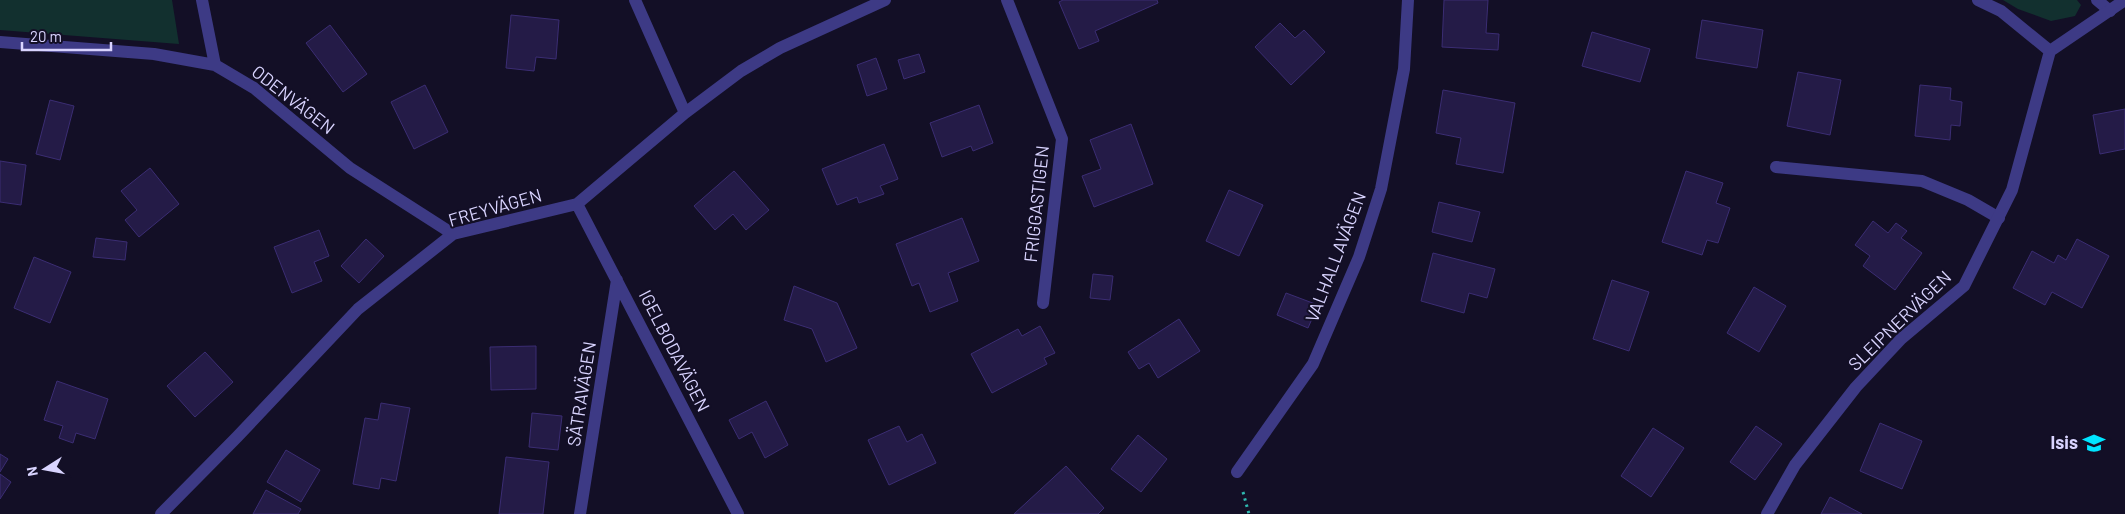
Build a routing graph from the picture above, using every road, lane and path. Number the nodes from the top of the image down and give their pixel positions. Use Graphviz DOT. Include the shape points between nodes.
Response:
graph roads {
  1 [pos="202,0"];
  2 [pos="635,0"];
  3 [pos="885,0"];
  4 [pos="1006,0"];
  5 [pos="1408,0"];
  6 [pos="1978,0"];
  7 [pos="2096,0"];
  8 [pos="2125,0"];
  9 [pos="2110,11"];
  10 [pos="0,42"];
  11 [pos="2050,51"];
  12 [pos="215,65"];
  13 [pos="685,113"];
  14 [pos="1776,167"];
  15 [pos="577,204"];
  16 [pos="1999,218"];
  17 [pos="453,234"];
  18 [pos="617,280"];
  19 [pos="1043,303"];
  20 [pos="1237,472"];
  21 [pos="161,514"];
  22 [pos="580,514"];
  23 [pos="738,514"];
  24 [pos="1767,514"];
  1 -- 12 [label="street"];
  2 -- 13 [label="street"];
  3 -- 13 [label="street, FREYVÄGEN" via="780,48"];
  4 -- 19 [label="street, FRIGGASTIGEN" via="1062,139"];
  5 -- 20 [label="street, VALHALLAVÄGEN" via="1404,69 1390,143 1381,189 1359,257 1313,364"];
  6 -- 11 [label="street" via="2001,11"];
  7 -- 9 [label="street"];
  8 -- 9 [label="street"];
  9 -- 11 [label="street"];
  10 -- 12 [label="street, ODENVÄGEN" via="154,54"];
  11 -- 16 [label="street, SLEIPNERVÄGEN" via="2012,190"];
  12 -- 17 [label="street, ODENVÄGEN" via="254,88 350,168"];
  13 -- 15 [label="street, FREYVÄGEN"];
  14 -- 16 [label="street" via="1922,181 1968,200"];
  15 -- 17 [label="street, FREYVÄGEN"];
  15 -- 18 [label="street, IGELBODAVÄGEN"];
  16 -- 24 [label="street, SLEIPNERVÄGEN" via="1964,286 1901,339 1856,387 1795,465"];
  17 -- 21 [label="street, FREYVÄGEN" via="358,309"];
  18 -- 22 [label="street, SÄTRAVÄGEN"];
  18 -- 23 [label="street, IGELBODAVÄGEN"];
}
